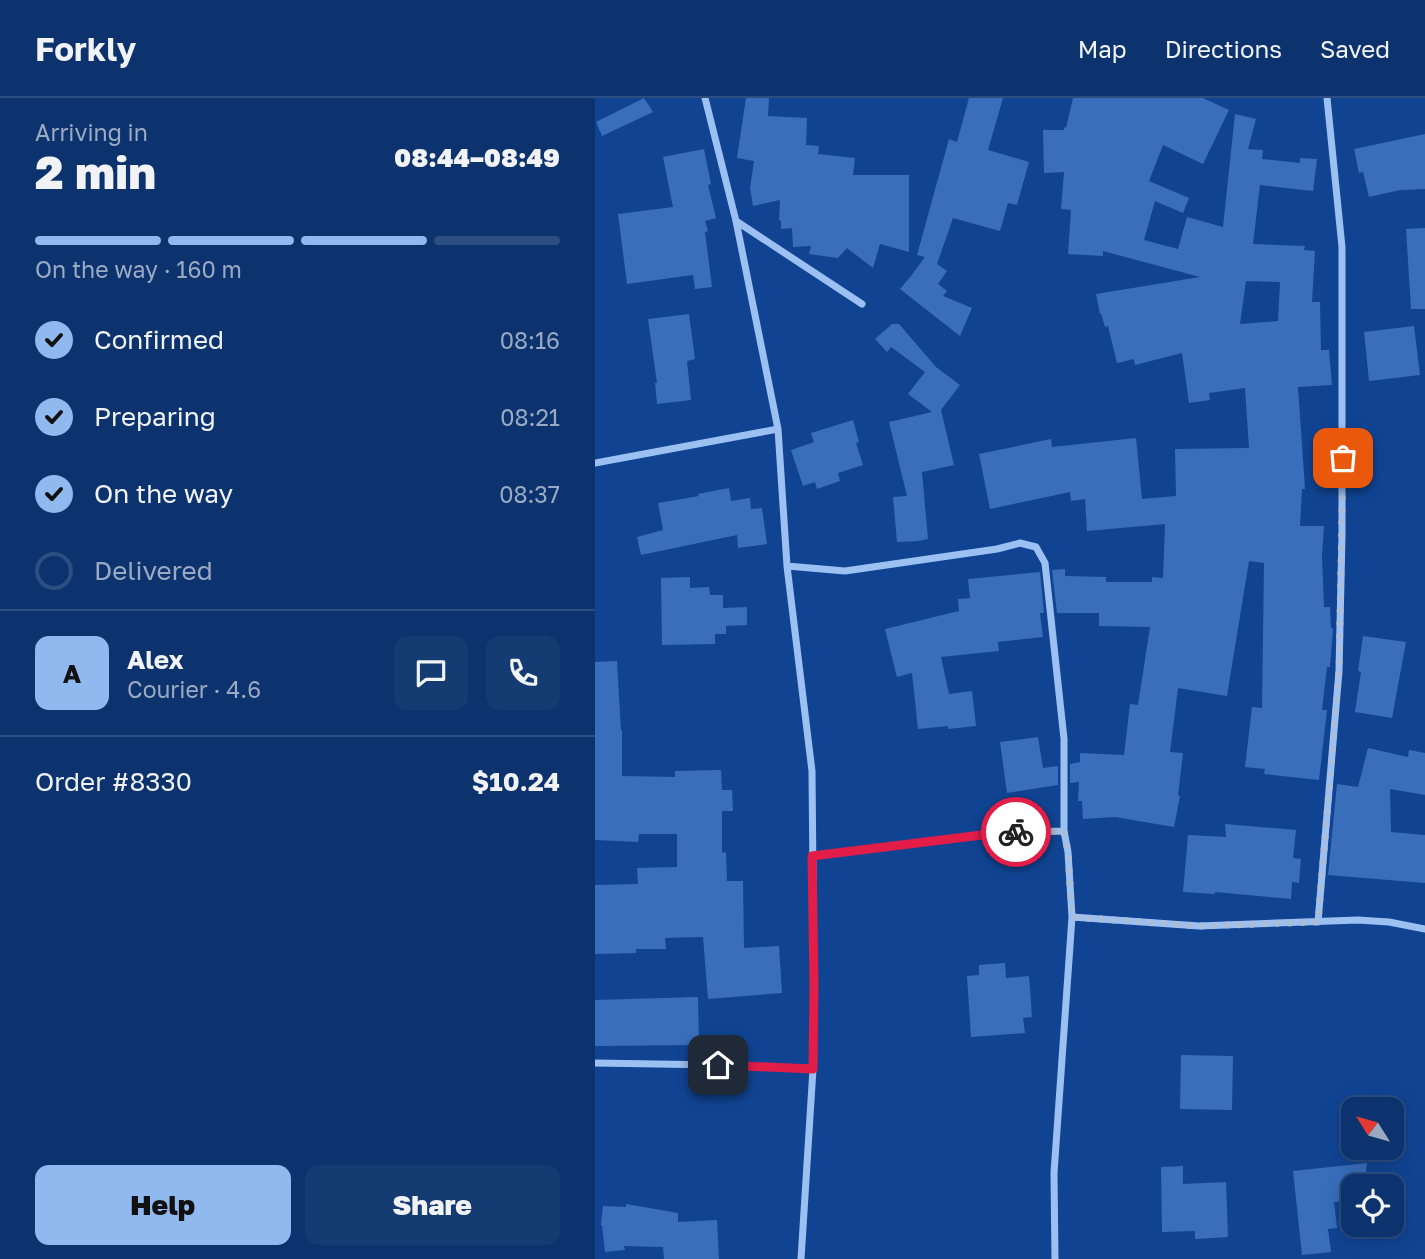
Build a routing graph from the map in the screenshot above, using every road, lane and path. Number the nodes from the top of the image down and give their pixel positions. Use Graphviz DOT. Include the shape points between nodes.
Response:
graph roads {
  1 [pos="705,98"];
  2 [pos="1327,98"];
  3 [pos="736,221"];
  4 [pos="862,304"];
  5 [pos="778,429"];
  6 [pos="595,463"];
  7 [pos="787,566"];
  8 [pos="1064,831"];
  9 [pos="812,856"];
  10 [pos="1072,917"];
  11 [pos="1318,922"];
  12 [pos="1425,929"];
  13 [pos="595,1063"];
  14 [pos="813,1069"];
  15 [pos="801,1259"];
  16 [pos="1055,1259"];
  1 -- 3 [label="street"];
  2 -- 11 [label="street" via="1342,247 1342,535 1339,671"];
  3 -- 4 [label="street"];
  3 -- 5 [label="street"];
  5 -- 6 [label="street"];
  5 -- 7 [label="street"];
  7 -- 8 [label="street" via="845,572 1020,542 1036,547 1045,563 1064,739"];
  7 -- 9 [label="street" via="812,771"];
  8 -- 9 [label="street" via="998,833"];
  8 -- 10 [label="street"];
  9 -- 14 [label="street"];
  10 -- 11 [label="street" via="1199,926"];
  10 -- 16 [label="street" via="1054,1173"];
  11 -- 12 [label="street" via="1358,919"];
  13 -- 14 [label="street"];
  14 -- 15 [label="street"];
}
